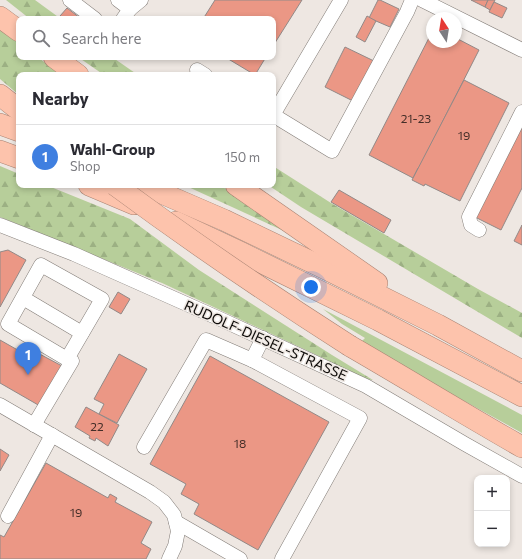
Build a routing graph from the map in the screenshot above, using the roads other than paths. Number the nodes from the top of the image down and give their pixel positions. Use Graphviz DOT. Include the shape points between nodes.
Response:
graph roads {
  1 [pos="70,0"];
  2 [pos="118,0"];
  3 [pos="341,0"];
  4 [pos="412,0"];
  5 [pos="422,0"];
  6 [pos="131,9"];
  7 [pos="90,16"];
  8 [pos="0,17"];
  9 [pos="16,29"];
  10 [pos="522,50"];
  11 [pos="58,60"];
  12 [pos="74,72"];
  13 [pos="0,95"];
  14 [pos="16,108"];
  15 [pos="276,110"];
  16 [pos="522,112"];
  17 [pos="276,117"];
  18 [pos="0,124"];
  19 [pos="16,131"];
  20 [pos="0,151"];
  21 [pos="16,157"];
  22 [pos="97,188"];
  23 [pos="119,188"];
  24 [pos="150,188"];
  25 [pos="240,188"];
  26 [pos="0,225"];
  27 [pos="479,230"];
  28 [pos="23,298"];
  29 [pos="438,325"];
  30 [pos="82,333"];
  31 [pos="263,338"];
  32 [pos="67,359"];
  33 [pos="252,360"];
  34 [pos="522,371"];
  35 [pos="522,396"];
  36 [pos="0,405"];
  37 [pos="34,425"];
  38 [pos="52,435"];
  39 [pos="144,447"];
  40 [pos="522,447"];
  41 [pos="522,476"];
  42 [pos="8,516"];
  43 [pos="176,522"];
  44 [pos="169,559"];
  45 [pos="240,559"];
  46 [pos="282,559"];
  1 -- 7 [label="street"];
  2 -- 6 [label="street"];
  3 -- 15 [label="street"];
  4 -- 17 [label="street" via="332,151"];
  5 -- 10 [label="street"];
  8 -- 9 [label="highway"];
  11 -- 12 [label="highway"];
  13 -- 14 [label="highway"];
  16 -- 27 [label="street" via="468,217 471,225"];
  18 -- 19 [label="highway"];
  20 -- 21 [label="highway"];
  22 -- 35 [label="highway" via="264,264 378,320"];
  23 -- 40 [label="highway, bridge" via="287,306"];
  24 -- 29 [label="highway" via="224,220"];
  25 -- 29 [label="highway"];
  26 -- 31 [label="street, RUDOLF-DIESEL-STRASSE"];
  28 -- 30 [label="street"];
  28 -- 30 [label="street" via="41,265 102,299"];
  28 -- 32 [label="street" via="8,324"];
  29 -- 34 [label="highway"];
  30 -- 32 [label="street"];
  31 -- 33 [label="street"];
  31 -- 41 [label="street, RUDOLF-DIESEL-STRASSE" via="366,386"];
  32 -- 37 [label="street" via="72,361"];
  33 -- 39 [label="street" via="206,340"];
  33 -- 46 [label="street" via="360,418"];
  36 -- 37 [label="street"];
  37 -- 38 [label="street"];
  38 -- 42 [label="street"];
  38 -- 43 [label="street" via="150,492 164,502"];
  43 -- 44 [label="street" via="178,531"];
  43 -- 45 [label="street"];
}
